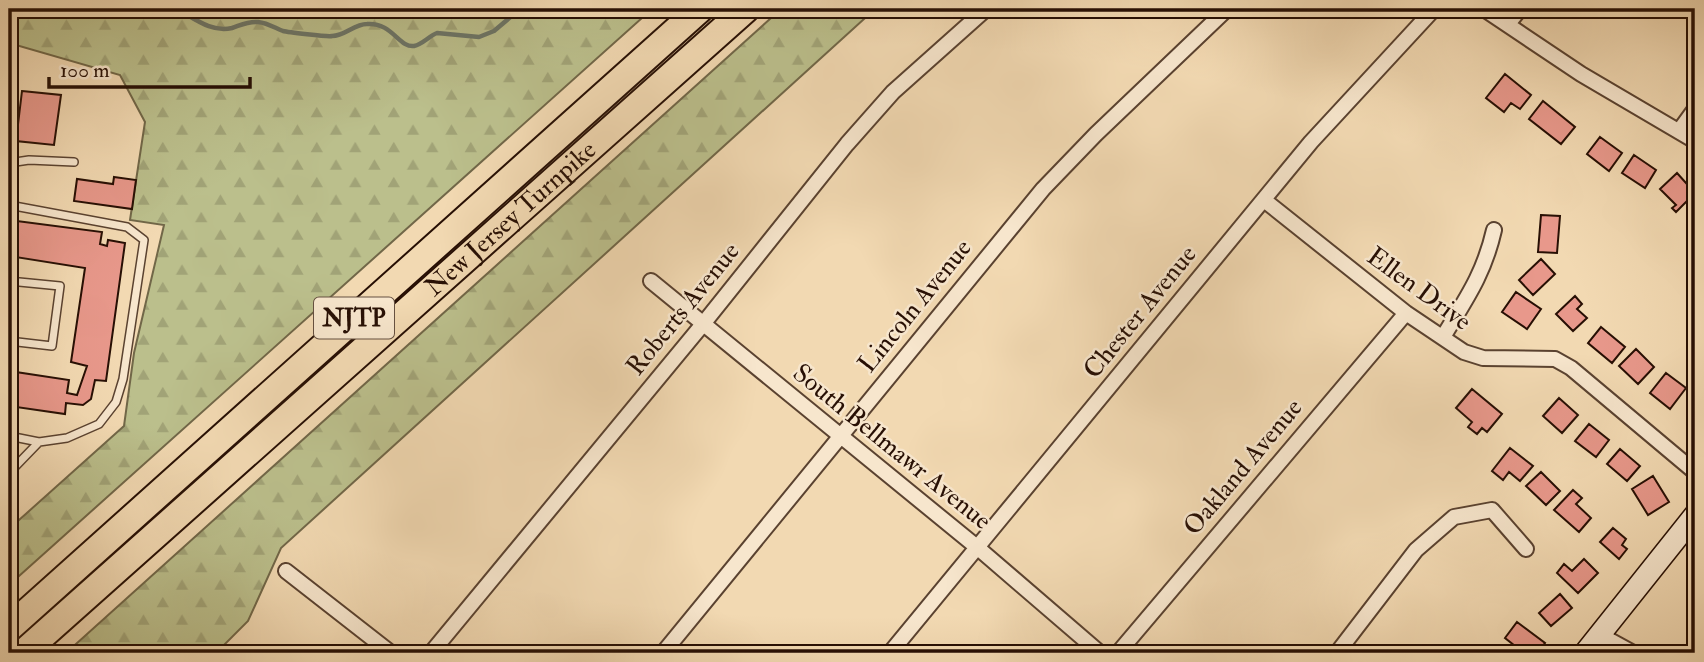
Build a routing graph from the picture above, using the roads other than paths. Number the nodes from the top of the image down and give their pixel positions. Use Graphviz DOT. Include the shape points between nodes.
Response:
graph roads {
  1 [pos="700,9"];
  2 [pos="746,9"];
  3 [pos="986,9"];
  4 [pos="1227,9"];
  5 [pos="1434,9"];
  6 [pos="1485,9"];
  7 [pos="1520,9"];
  8 [pos="1508,24"];
  9 [pos="9,96"];
  10 [pos="1695,108"];
  11 [pos="1679,131"];
  12 [pos="9,132"];
  13 [pos="1695,141"];
  14 [pos="74,162"];
  15 [pos="9,163"];
  16 [pos="1264,200"];
  17 [pos="9,205"];
  18 [pos="1494,230"];
  19 [pos="9,281"];
  20 [pos="651,281"];
  21 [pos="1406,313"];
  22 [pos="703,324"];
  23 [pos="1443,337"];
  24 [pos="9,341"];
  25 [pos="9,436"];
  26 [pos="841,436"];
  27 [pos="39,442"];
  28 [pos="1695,472"];
  29 [pos="9,473"];
  30 [pos="1695,515"];
  31 [pos="978,548"];
  32 [pos="1527,549"];
  33 [pos="286,571"];
  34 [pos="9,628"];
  35 [pos="1600,635"];
  36 [pos="23,653"];
  37 [pos="391,653"];
  38 [pos="431,653"];
  39 [pos="663,653"];
  40 [pos="890,653"];
  41 [pos="1100,653"];
  42 [pos="1118,653"];
  43 [pos="1337,653"];
  44 [pos="1585,653"];
  45 [pos="1633,653"];
  1 -- 34 [label="highway, New Jersey Turnpike / NJTP"];
  2 -- 36 [label="highway, New Jersey Turnpike / NJTP"];
  3 -- 22 [label="street, Roberts Avenue" via="893,92"];
  4 -- 26 [label="street, Lincoln Avenue" via="1043,190"];
  5 -- 16 [label="street, Chester Avenue"];
  6 -- 8 [label="street"];
  7 -- 8 [label="street"];
  8 -- 11 [label="street" via="1581,74"];
  9 -- 12 [label="lane"];
  10 -- 11 [label="street"];
  11 -- 13 [label="street"];
  14 -- 15 [label="lane" via="29,159"];
  16 -- 21 [label="street, Ellen Drive"];
  16 -- 31 [label="street, Chester Avenue"];
  17 -- 27 [label="lane" via="127,227 144,240 116,402 99,424 67,438"];
  18 -- 23 [label="street" via="1482,273"];
  19 -- 24 [label="lane" via="60,286 52,346"];
  20 -- 22 [label="street, South Bellmawr Avenue"];
  21 -- 23 [label="street, Ellen Drive"];
  21 -- 42 [label="street, Oakland Avenue"];
  22 -- 26 [label="street, South Bellmawr Avenue"];
  22 -- 38 [label="street, Roberts Avenue"];
  23 -- 28 [label="street, Ellen Drive" via="1464,352 1483,358 1555,359"];
  25 -- 27 [label="lane"];
  26 -- 31 [label="street, South Bellmawr Avenue"];
  26 -- 39 [label="street, Lincoln Avenue"];
  27 -- 29 [label="lane"];
  30 -- 35 [label="main road"];
  31 -- 40 [label="street, Chester Avenue"];
  31 -- 41 [label="street, South Bellmawr Avenue"];
  32 -- 43 [label="street" via="1492,510 1454,517 1416,550"];
  33 -- 37 [label="street"];
  35 -- 44 [label="main road"];
  35 -- 45 [label="street"];
}
